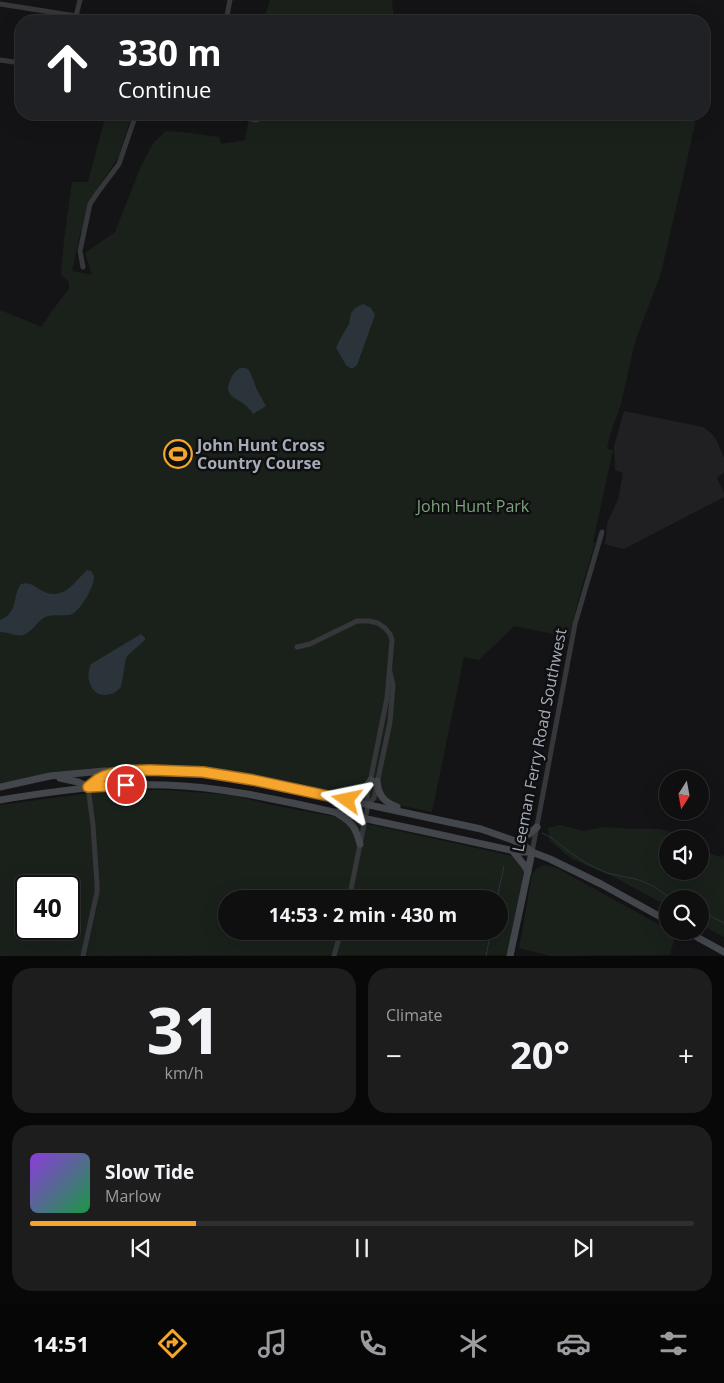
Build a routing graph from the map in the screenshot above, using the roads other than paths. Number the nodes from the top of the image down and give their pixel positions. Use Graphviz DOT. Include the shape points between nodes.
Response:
graph roads {
  1 [pos="80,0"];
  2 [pos="230,0"];
  3 [pos="0,4"];
  4 [pos="70,15"];
  5 [pos="76,15"];
  6 [pos="227,15"];
  7 [pos="0,60"];
  8 [pos="15,62"];
  9 [pos="134,120"];
  10 [pos="83,267"];
  11 [pos="602,532"];
  12 [pos="297,647"];
  13 [pos="121,771"];
  14 [pos="50,776"];
  15 [pos="374,780"];
  16 [pos="0,787"];
  17 [pos="88,787"];
  18 [pos="333,798"];
  19 [pos="0,800"];
  20 [pos="331,811"];
  21 [pos="367,812"];
  22 [pos="408,813"];
  23 [pos="537,827"];
  24 [pos="515,841"];
  25 [pos="360,844"];
  26 [pos="512,850"];
  27 [pos="532,852"];
  28 [pos="528,873"];
  29 [pos="351,890"];
  30 [pos="659,916"];
  31 [pos="338,940"];
  32 [pos="702,940"];
  33 [pos="724,952"];
  34 [pos="83,956"];
  35 [pos="334,956"];
  36 [pos="510,956"];
  1 -- 5 [label="street"];
  2 -- 6 [label="street"];
  3 -- 4 [label="street"];
  7 -- 8 [label="street"];
  9 -- 10 [label="street" via="119,164 90,204 80,251"];
  11 -- 23 [label="street, Leeman Ferry Road Southwest" via="575,624"];
  12 -- 15 [label="street" via="357,621 378,623 392,640"];
  13 -- 14 [label="street"];
  13 -- 17 [label="street" via="104,776"];
  13 -- 18 [label="street" via="203,772"];
  14 -- 16 [label="street"];
  14 -- 17 [label="street"];
  15 -- 18 [label="street" via="359,794"];
  15 -- 21 [label="street" via="374,798"];
  15 -- 22 [label="street" via="384,800"];
  17 -- 19 [label="street"];
  17 -- 20 [label="street" via="143,784 200,787"];
  17 -- 34 [label="street" via="97,892"];
  18 -- 21 [label="street"];
  20 -- 21 [label="street"];
  20 -- 25 [label="street" via="349,821"];
  21 -- 22 [label="street"];
  21 -- 25 [label="street"];
  21 -- 26 [label="street"];
  22 -- 24 [label="street" via="481,829"];
  23 -- 24 [label="street"];
  23 -- 27 [label="street, Leeman Ferry Road Southwest"];
  24 -- 27 [label="street"];
  25 -- 29 [label="street"];
  26 -- 27 [label="street"];
  26 -- 28 [label="street"];
  27 -- 28 [label="street, Leeman Ferry Road Southwest"];
  27 -- 30 [label="street" via="550,858"];
  28 -- 36 [label="street, Leeman Ferry Road Southwest"];
  31 -- 35 [label="street"];
  32 -- 33 [label="street"];
}
